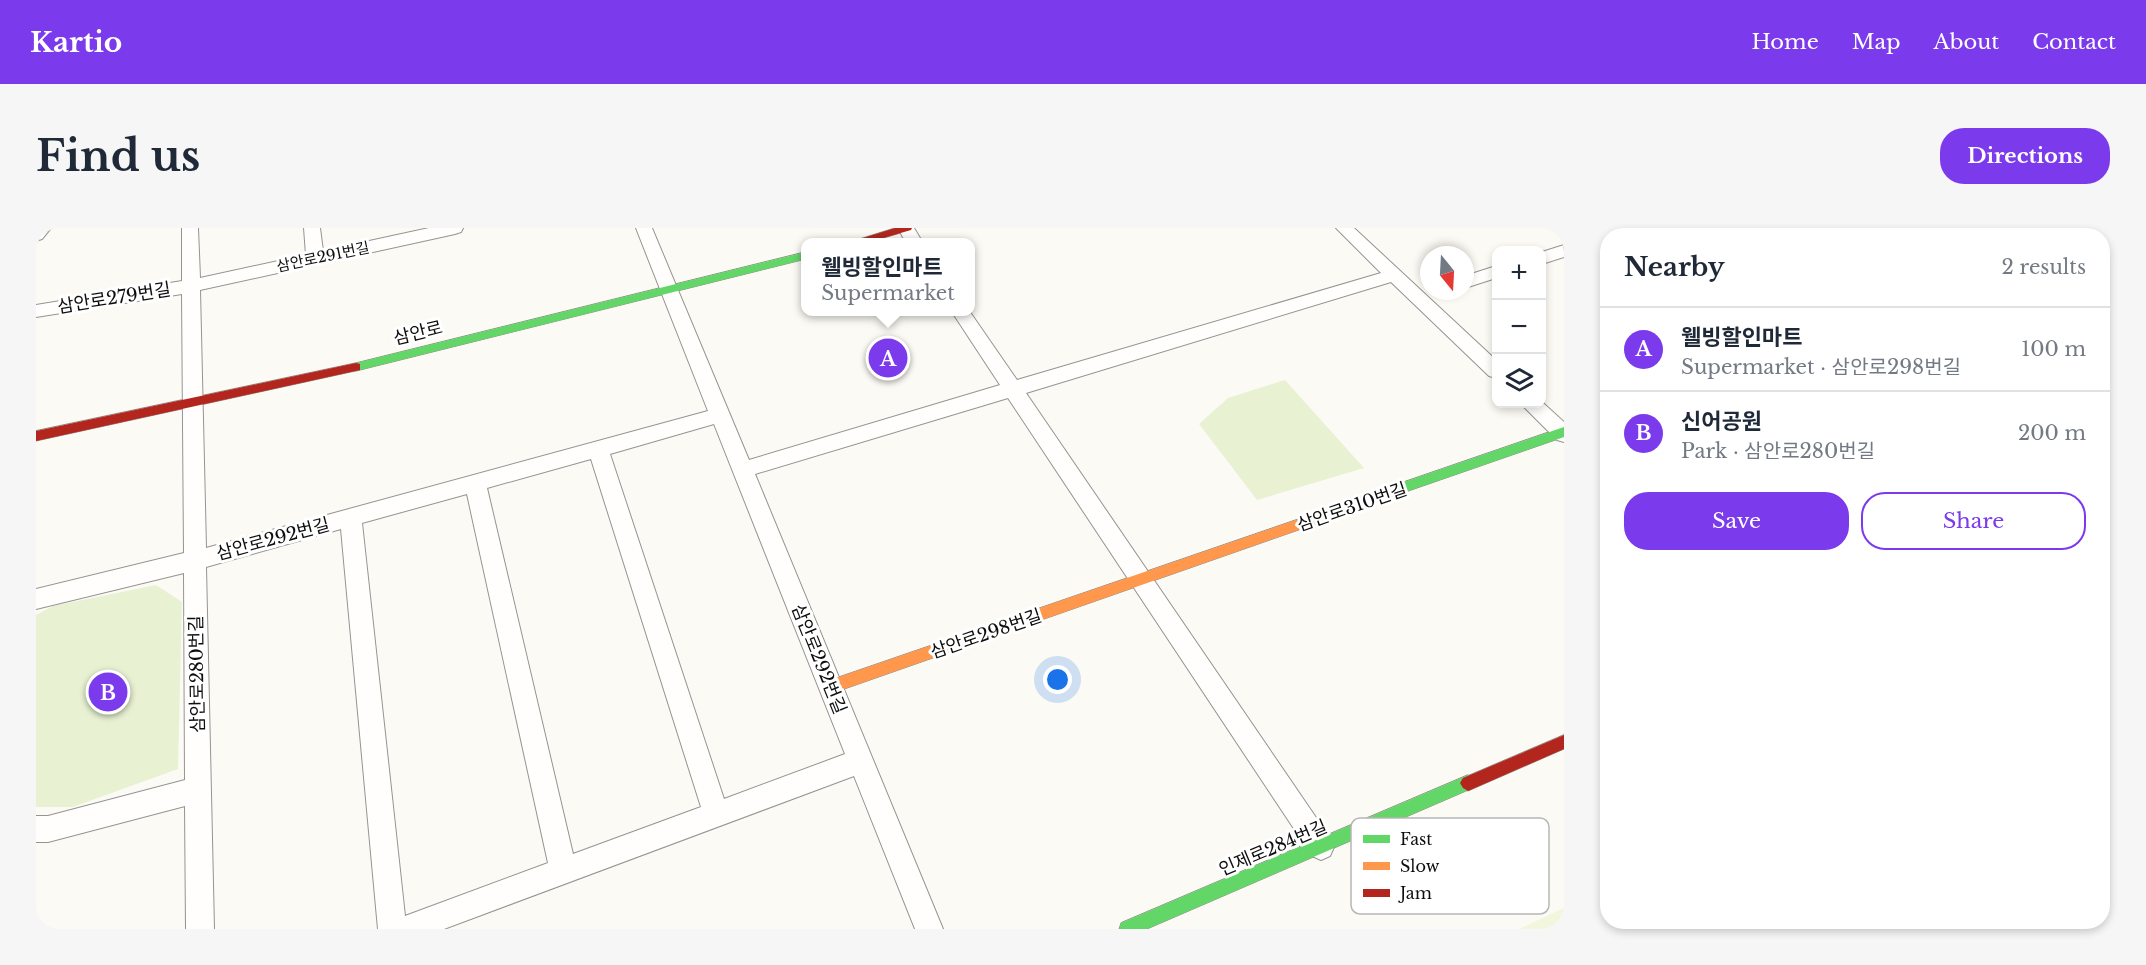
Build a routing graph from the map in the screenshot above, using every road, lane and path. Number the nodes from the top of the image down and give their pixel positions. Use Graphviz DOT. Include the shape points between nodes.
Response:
graph roads {
  1 [pos="43,228"];
  2 [pos="190,228"];
  3 [pos="312,228"];
  4 [pos="455,228"];
  5 [pos="644,228"];
  6 [pos="906,228"];
  7 [pos="1344,228"];
  8 [pos="421,232"];
  9 [pos="36,235"];
  10 [pos="870,238"];
  11 [pos="1564,251"];
  12 [pos="801,256"];
  13 [pos="1546,257"];
  14 [pos="315,259"];
  15 [pos="1492,274"];
  16 [pos="1394,275"];
  17 [pos="1474,279"];
  18 [pos="191,286"];
  19 [pos="669,290"];
  20 [pos="1418,297"];
  21 [pos="36,311"];
  22 [pos="964,316"];
  23 [pos="1492,366"];
  24 [pos="1012,389"];
  25 [pos="193,405"];
  26 [pos="1535,408"];
  27 [pos="720,415"];
  28 [pos="1563,433"];
  29 [pos="36,436"];
  30 [pos="598,449"];
  31 [pos="742,470"];
  32 [pos="475,483"];
  33 [pos="351,518"];
  34 [pos="196,560"];
  35 [pos="1141,581"];
  36 [pos="36,599"];
  37 [pos="831,687"];
  38 [pos="1564,742"];
  39 [pos="861,761"];
  40 [pos="199,789"];
  41 [pos="716,814"];
  42 [pos="1388,818"];
  43 [pos="36,829"];
  44 [pos="1351,834"];
  45 [pos="1321,847"];
  46 [pos="563,871"];
  47 [pos="201,929"];
  48 [pos="392,929"];
  49 [pos="407,929"];
  50 [pos="929,929"];
  51 [pos="1127,929"];
  1 -- 9 [label="street"];
  2 -- 18 [label="street, 삼안로279번길"];
  3 -- 14 [label="street"];
  4 -- 8 [label="street, 삼안로291번길"];
  5 -- 19 [label="street"];
  6 -- 10 [label="street"];
  7 -- 16 [label="street"];
  8 -- 14 [label="street, 삼안로291번길"];
  11 -- 13 [label="street"];
  12 -- 19 [label="street, 삼안로"];
  14 -- 18 [label="street, 삼안로291번길"];
  15 -- 17 [label="street"];
  16 -- 20 [label="street"];
  16 -- 24 [label="street"];
  18 -- 21 [label="street, 삼안로279번길"];
  18 -- 25 [label="street, 삼안로279번길"];
  19 -- 25 [label="street, 삼안로"];
  19 -- 27 [label="street, 삼안로292번길"];
  20 -- 23 [label="street"];
  22 -- 24 [label="street"];
  24 -- 31 [label="street"];
  24 -- 35 [label="street"];
  25 -- 29 [label="street, 삼안로"];
  25 -- 34 [label="street, 삼안로280번길"];
  26 -- 28 [label="street, 삼안로310번길"];
  27 -- 30 [label="street, 삼안로292번길"];
  27 -- 31 [label="street, 삼안로292번길"];
  28 -- 35 [label="street, 삼안로310번길"];
  30 -- 32 [label="street, 삼안로292번길"];
  30 -- 41 [label="street"];
  31 -- 37 [label="street, 삼안로292번길"];
  32 -- 33 [label="street, 삼안로292번길"];
  32 -- 46 [label="street"];
  33 -- 34 [label="street, 삼안로292번길"];
  33 -- 48 [label="street, 삼안로292번길"];
  34 -- 36 [label="street"];
  34 -- 40 [label="street, 삼안로280번길"];
  35 -- 37 [label="street, 삼안로298번길"];
  35 -- 45 [label="street"];
  37 -- 39 [label="street, 삼안로292번길"];
  38 -- 42 [label="street, 인제로284번길"];
  39 -- 41 [label="street"];
  39 -- 50 [label="street, 삼안로292번길"];
  40 -- 43 [label="street"];
  40 -- 47 [label="street, 삼안로280번길"];
  41 -- 46 [label="street"];
  44 -- 45 [label="street, 인제로284번길"];
  45 -- 51 [label="street, 인제로284번길"];
  46 -- 49 [label="street"];
}
